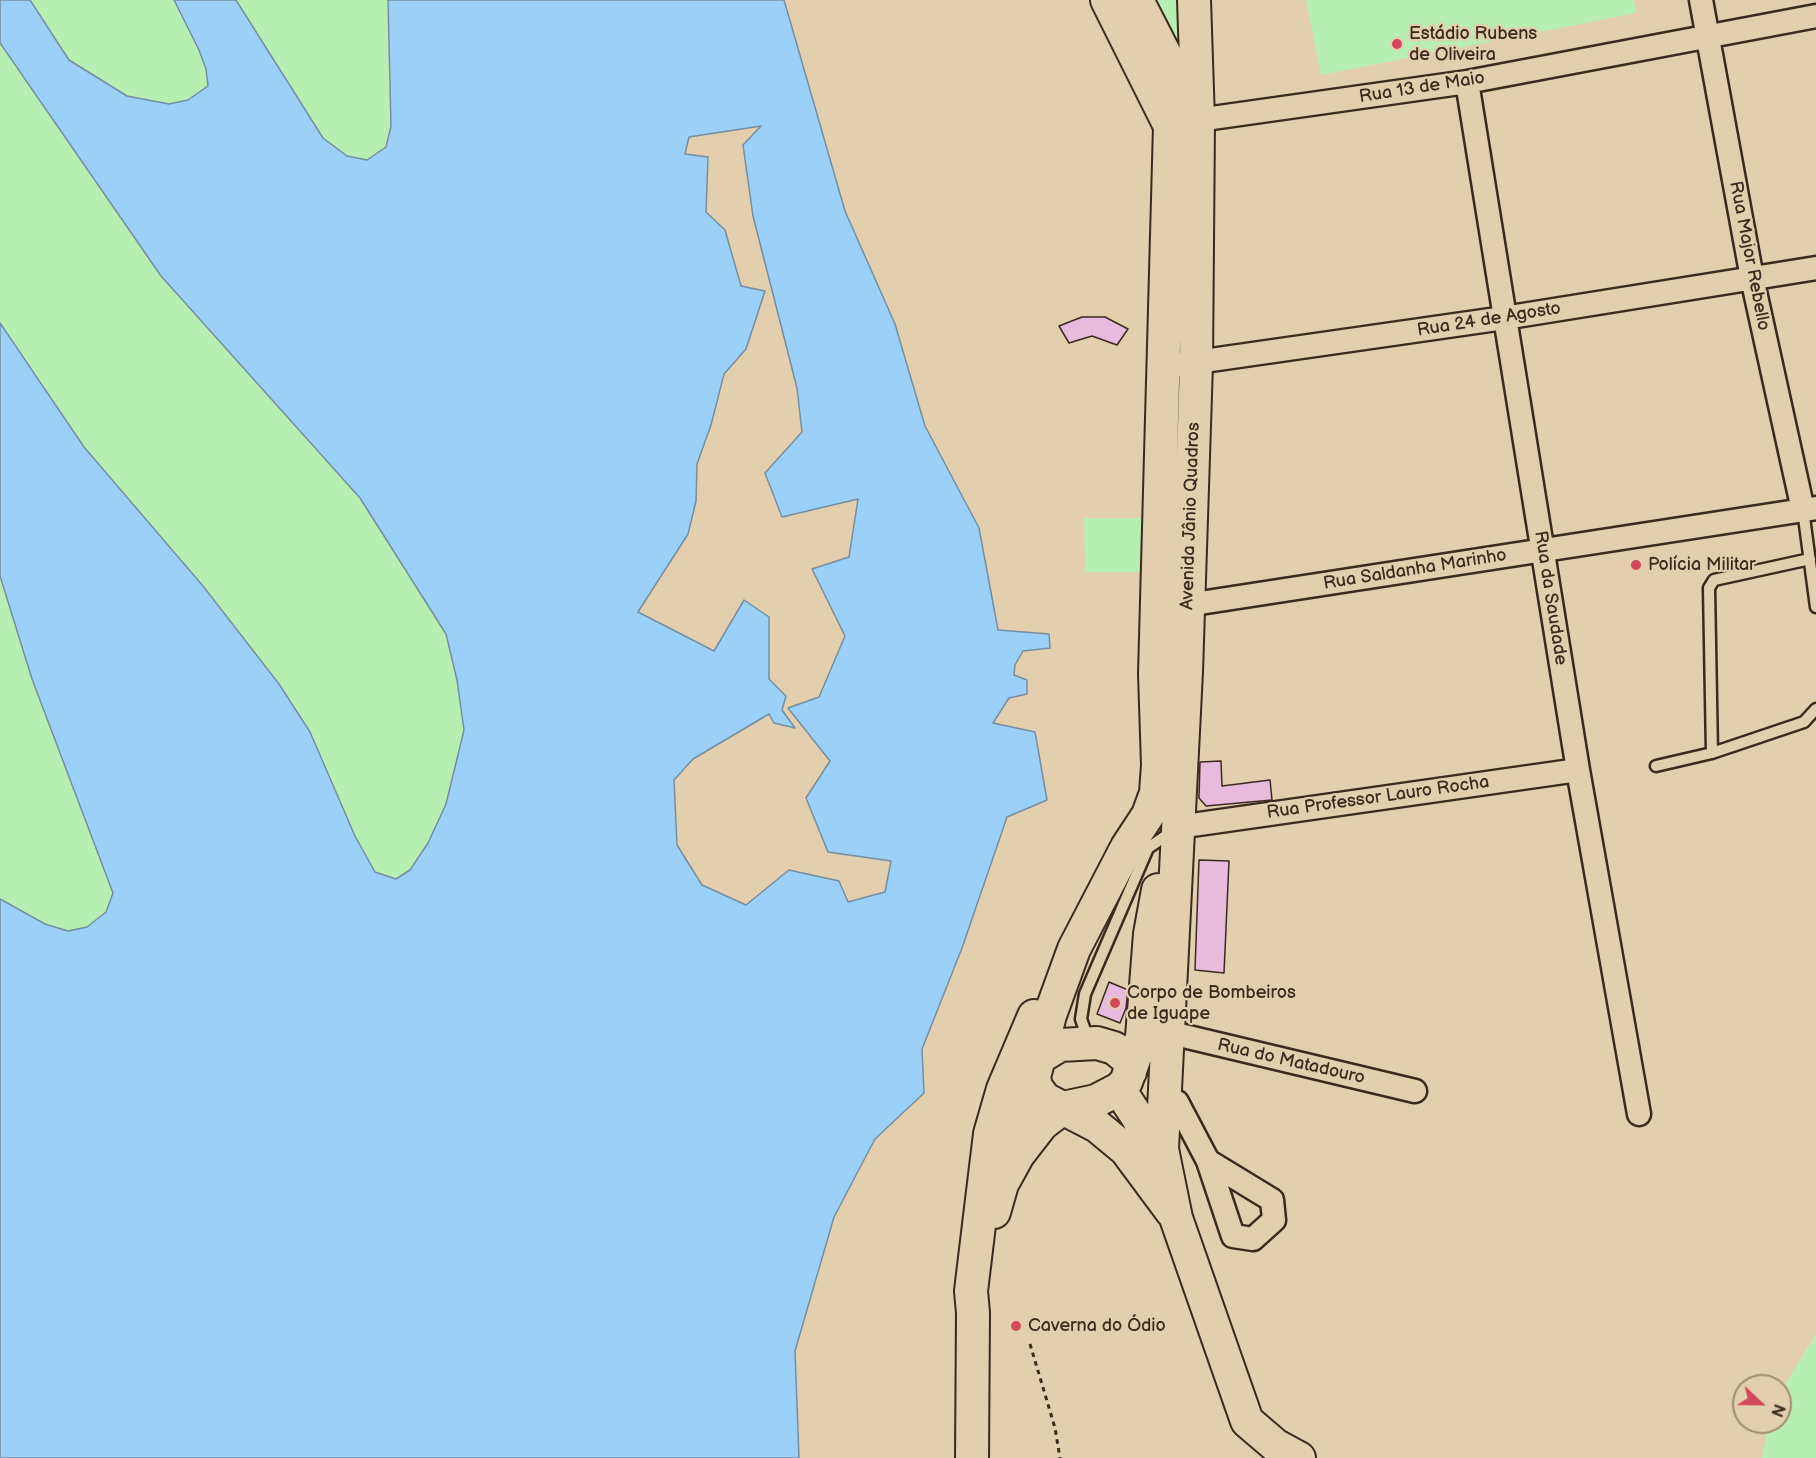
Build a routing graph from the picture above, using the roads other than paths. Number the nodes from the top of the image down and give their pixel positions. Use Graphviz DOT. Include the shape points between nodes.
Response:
graph roads {
  1 [pos="1107,0"];
  2 [pos="1137,0"];
  3 [pos="1194,0"];
  4 [pos="1701,0"];
  5 [pos="1816,16"];
  6 [pos="1708,37"];
  7 [pos="1467,82"];
  8 [pos="1184,123"];
  9 [pos="1816,268"];
  10 [pos="1752,278"];
  11 [pos="1504,318"];
  12 [pos="1196,364"];
  13 [pos="1161,367"];
  14 [pos="1810,509"];
  15 [pos="1542,550"];
  16 [pos="1809,559"];
  17 [pos="1816,607"];
  18 [pos="1172,608"];
  19 [pos="1186,672"];
  20 [pos="1155,674"];
  21 [pos="1816,709"];
  22 [pos="1712,753"];
  23 [pos="1656,766"];
  24 [pos="1578,770"];
  25 [pos="1178,827"];
  26 [pos="1120,884"];
  27 [pos="1074,949"];
  28 [pos="1155,1035"];
  29 [pos="1089,1042"];
  30 [pos="1038,1072"];
  31 [pos="1124,1081"];
  32 [pos="1414,1091"];
  33 [pos="1164,1097"];
  34 [pos="1063,1108"];
  35 [pos="1639,1114"];
  36 [pos="1138,1118"];
  37 [pos="1096,1126"];
  38 [pos="1208,1161"];
  39 [pos="986,1178"];
  40 [pos="1171,1184"];
  41 [pos="1176,1218"];
  42 [pos="971,1291"];
  43 [pos="972,1458"];
  44 [pos="1299,1458"];
  1 -- 8 [label="main road"];
  2 -- 8 [label="main road"];
  3 -- 8 [label="main road, Avenida Jânio Quadros"];
  4 -- 6 [label="street, Rua Major Rebello"];
  5 -- 6 [label="street, Rua 13 de Maio"];
  6 -- 7 [label="street, Rua 13 de Maio"];
  6 -- 10 [label="street, Rua Major Rebello"];
  7 -- 8 [label="street, Rua 13 de Maio"];
  7 -- 11 [label="street, Rua da Saudade"];
  8 -- 12 [label="main road, Avenida Jânio Quadros"];
  8 -- 13 [label="main road, Avenida Jânio Quadros"];
  9 -- 10 [label="street, Rua 24 de Agosto"];
  10 -- 11 [label="street, Rua 24 de Agosto"];
  10 -- 14 [label="street, Rua Major Rebello"];
  11 -- 12 [label="street, Rua 24 de Agosto"];
  11 -- 15 [label="street, Rua da Saudade"];
  12 -- 13 [label="street, Rua 24 de Agosto"];
  12 -- 18 [label="main road, Avenida Jânio Quadros"];
  13 -- 18 [label="main road, Avenida Jânio Quadros"];
  14 -- 15 [label="street, Rua Saldanha Marinho"];
  14 -- 16 [label="lane"];
  15 -- 18 [label="street, Rua Saldanha Marinho"];
  15 -- 24 [label="street, Rua da Saudade"];
  16 -- 17 [label="lane"];
  16 -- 22 [label="lane" via="1714,580 1709,588"];
  18 -- 19 [label="main road, Avenida Jânio Quadros"];
  18 -- 20 [label="main road, Avenida Jânio Quadros"];
  19 -- 20 [label="main road"];
  19 -- 25 [label="main road, Avenida Jânio Quadros"];
  20 -- 26 [label="main road, Avenida Jânio Quadros" via="1156,793"];
  21 -- 22 [label="lane" via="1804,722"];
  22 -- 23 [label="lane"];
  24 -- 25 [label="street, Rua Professor Lauro Rocha"];
  24 -- 35 [label="street, Rua da Saudade"];
  25 -- 26 [label="lane" via="1149,848"];
  25 -- 28 [label="main road, Avenida Jânio Quadros"];
  26 -- 27 [label="main road, Avenida Jânio Quadros"];
  26 -- 29 [label="lane" via="1085,994 1081,1018"];
  27 -- 30 [label="main road" via="1050,1015"];
  27 -- 39 [label="main road" via="1041,998 1003,1089 990,1134"];
  28 -- 31 [label="main road"];
  28 -- 32 [label="street, Rua do Matadouro"];
  28 -- 33 [label="main road"];
  28 -- 36 [label="main road" via="1143,1066"];
  29 -- 30 [label="main road" via="1060,1046"];
  29 -- 31 [label="main road" via="1114,1048 1129,1060"];
  30 -- 34 [label="main road" via="1045,1099"];
  30 -- 39 [label="main road"];
  31 -- 34 [label="main road" via="1096,1101"];
  31 -- 36 [label="main road"];
  33 -- 36 [label="main road"];
  33 -- 38 [label="street" via="1177,1102"];
  33 -- 40 [label="main road" via="1162,1149"];
  34 -- 37 [label="main road"];
  34 -- 42 [label="main road" via="1042,1124 1002,1184"];
  36 -- 37 [label="main road"];
  36 -- 40 [label="main road"];
  37 -- 41 [label="main road" via="1126,1150"];
  39 -- 42 [label="main road"];
  40 -- 41 [label="main road"];
  41 -- 44 [label="main road" via="1247,1421 1275,1446"];
  42 -- 43 [label="main road"];
}
